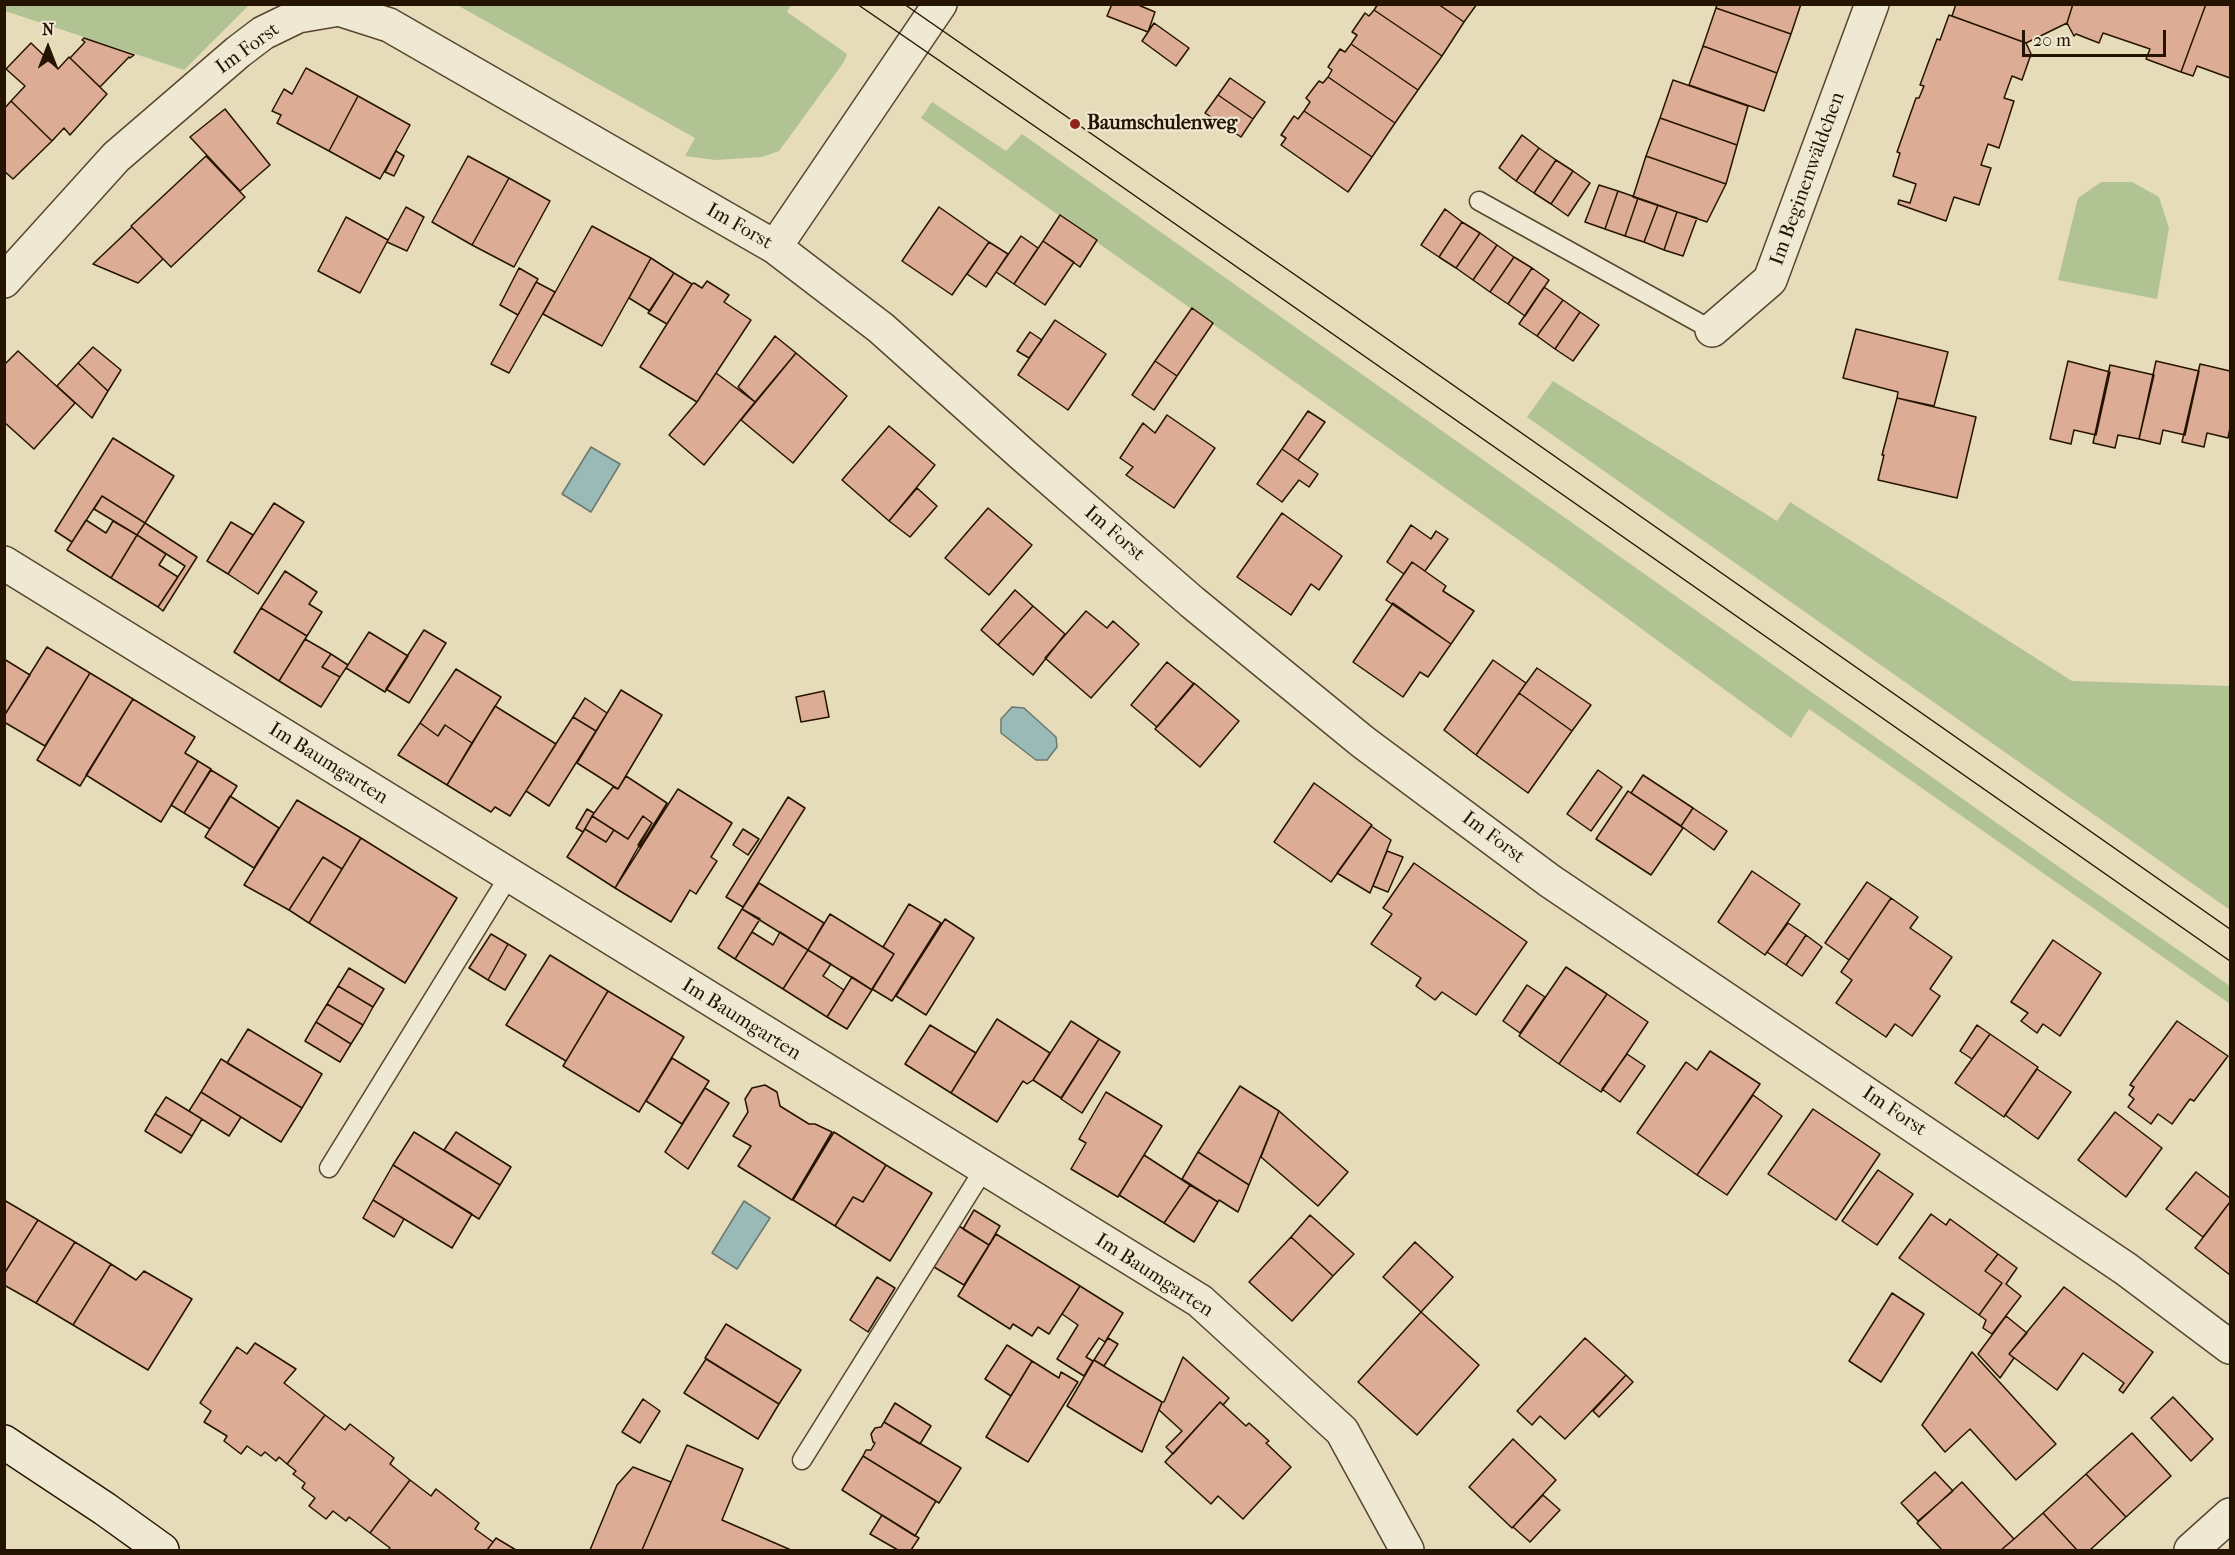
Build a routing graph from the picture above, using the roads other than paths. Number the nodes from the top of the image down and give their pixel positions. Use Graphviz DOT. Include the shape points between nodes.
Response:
graph roads {
  1 [pos="940,4"];
  2 [pos="1872,4"];
  3 [pos="1479,201"];
  4 [pos="775,247"];
  5 [pos="4,281"];
  6 [pos="1712,330"];
  7 [pos="4,563"];
  8 [pos="509,876"];
  9 [pos="329,1168"];
  10 [pos="984,1169"];
  11 [pos="2230,1347"];
  12 [pos="4,1442"];
  13 [pos="802,1460"];
  14 [pos="2230,1515"];
  15 [pos="162,1551"];
  16 [pos="1407,1551"];
  17 [pos="2191,1551"];
  1 -- 4 [label="street"];
  2 -- 6 [label="street, Im Beginenwäldchen" via="1770,280"];
  3 -- 6 [label="lane"];
  4 -- 5 [label="street, Im Forst" via="388,25 339,9 298,16 238,52 116,157"];
  4 -- 11 [label="street, Im Forst" via="881,328 1192,602 1373,749 1550,881 2126,1269"];
  7 -- 8 [label="street, Im Baumgarten"];
  8 -- 9 [label="lane"];
  8 -- 10 [label="street, Im Baumgarten"];
  10 -- 13 [label="lane"];
  10 -- 16 [label="street, Im Baumgarten" via="1200,1301 1342,1431"];
  12 -- 15 [label="street"];
  14 -- 17 [label="street"];
}
